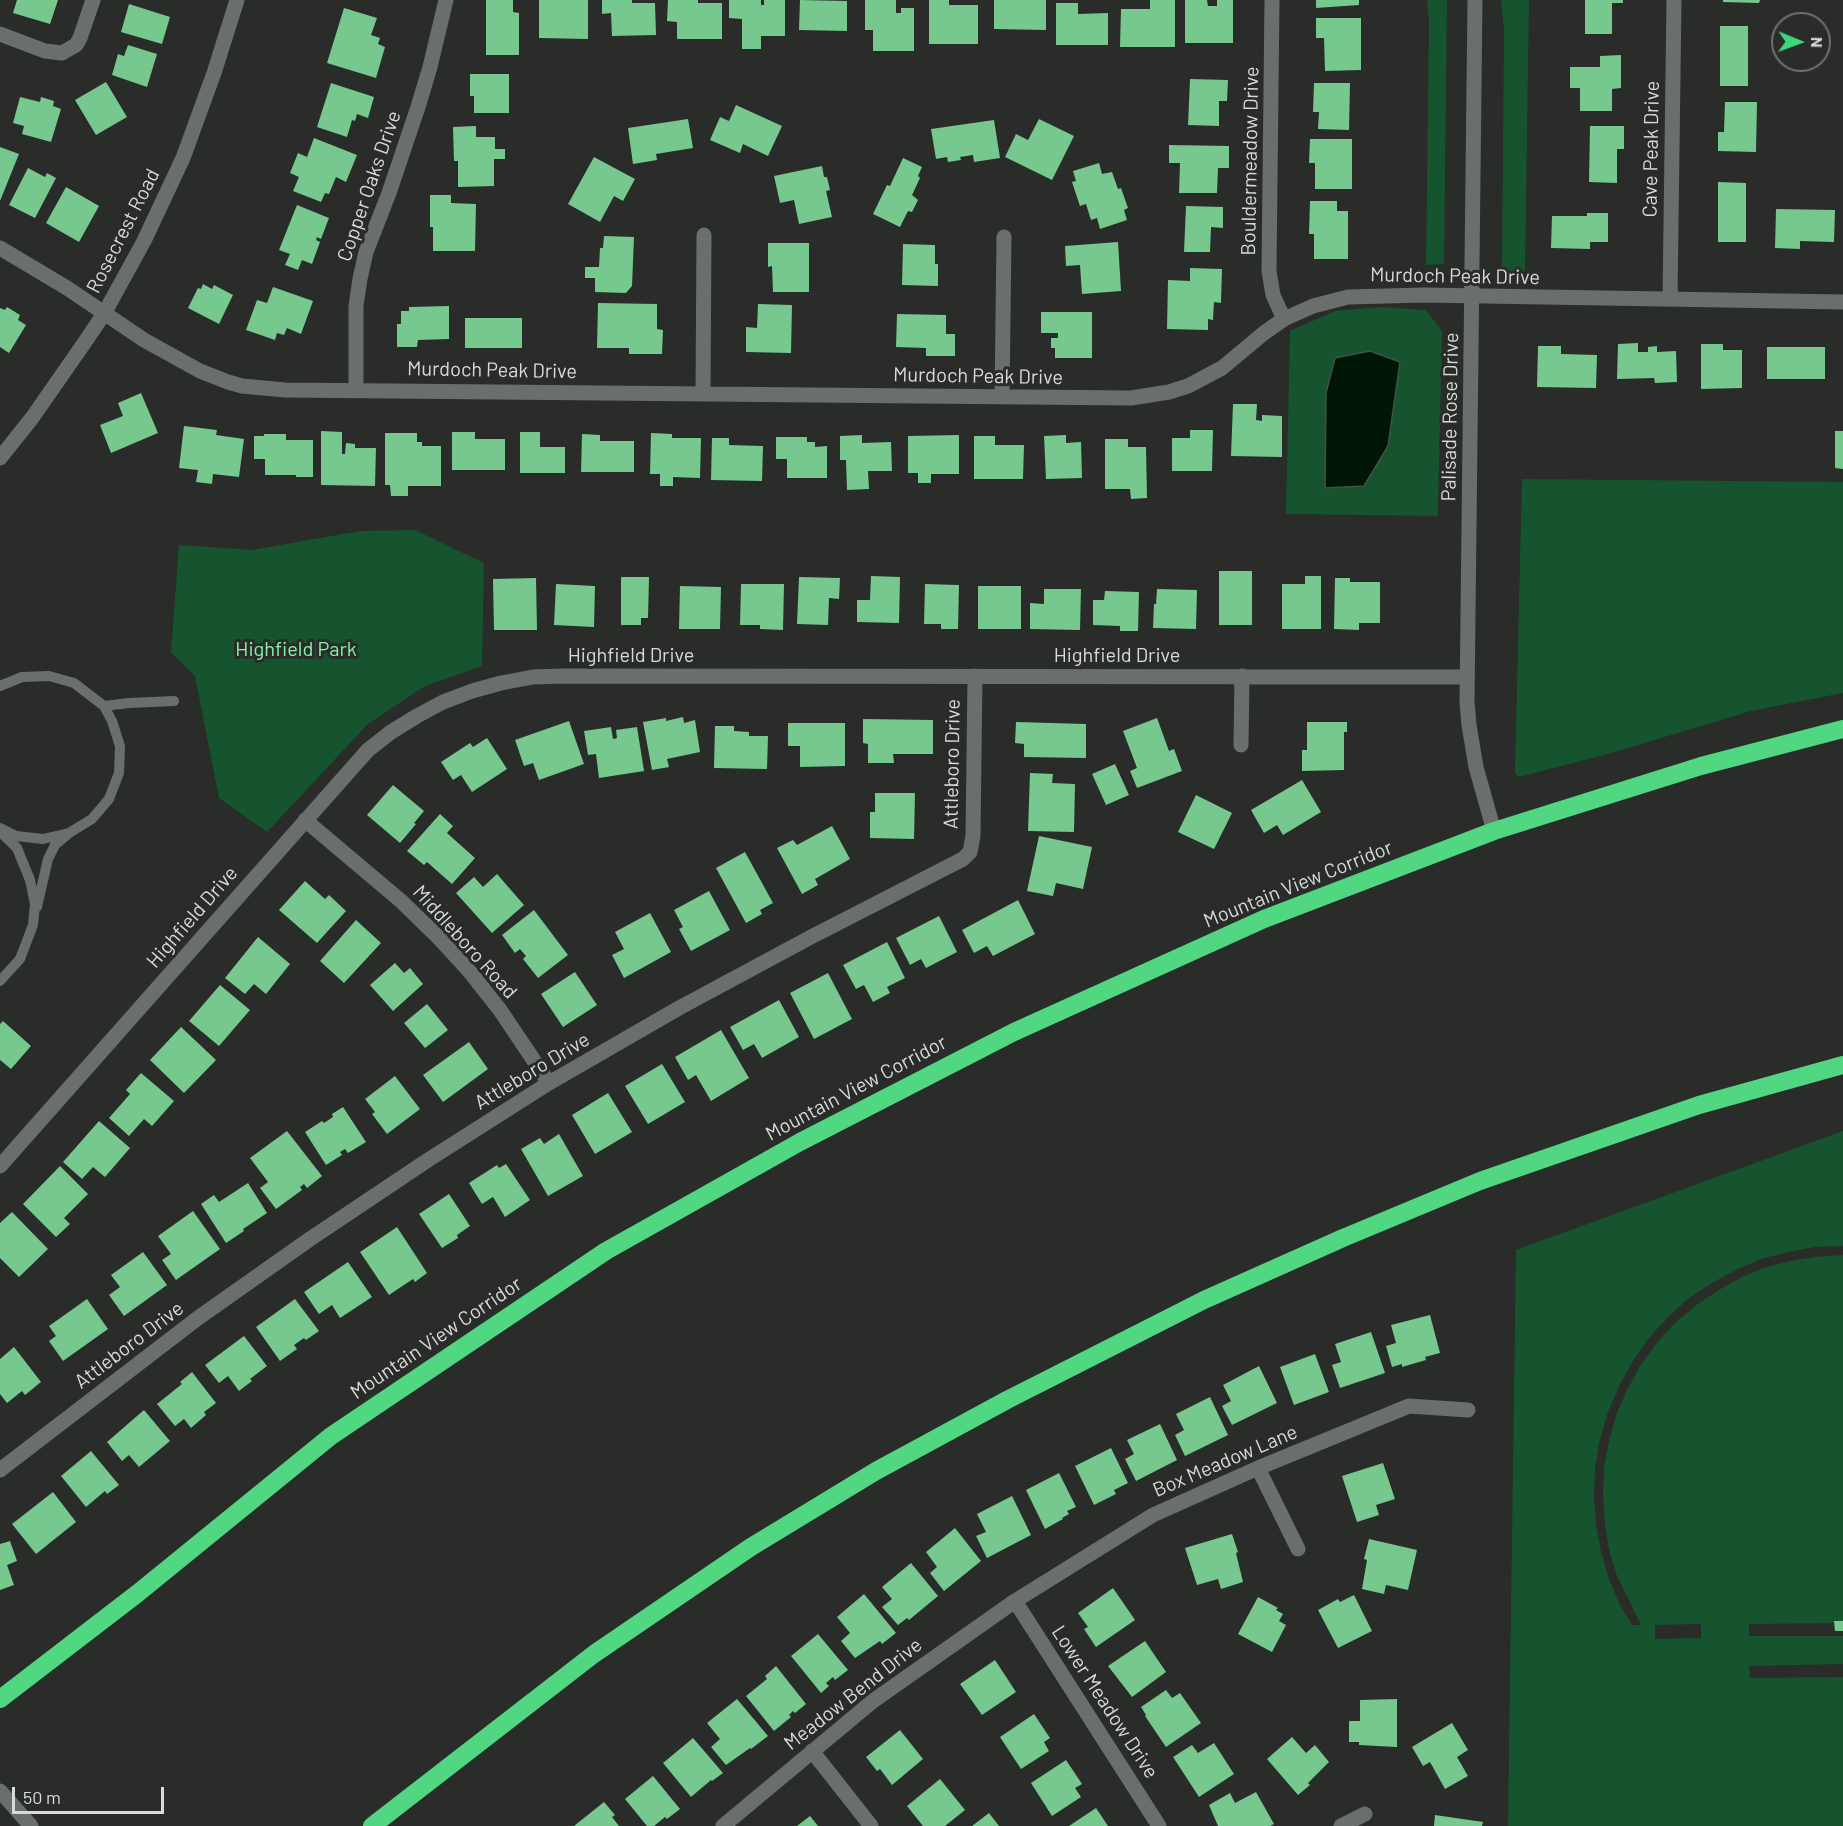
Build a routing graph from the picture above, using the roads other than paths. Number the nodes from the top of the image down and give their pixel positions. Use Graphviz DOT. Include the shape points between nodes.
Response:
graph roads {
  1 [pos="93,0"];
  2 [pos="237,0"];
  3 [pos="446,0"];
  4 [pos="1272,0"];
  5 [pos="1475,0"];
  6 [pos="1674,0"];
  7 [pos="0,34"];
  8 [pos="704,235"];
  9 [pos="1004,237"];
  10 [pos="0,248"];
  11 [pos="1472,296"];
  12 [pos="1670,299"];
  13 [pos="1843,302"];
  14 [pos="105,312"];
  15 [pos="1284,319"];
  16 [pos="356,390"];
  17 [pos="703,394"];
  18 [pos="1002,397"];
  19 [pos="0,458"];
  20 [pos="975,676"];
  21 [pos="1242,676"];
  22 [pos="1467,677"];
  23 [pos="0,686"];
  24 [pos="174,701"];
  25 [pos="104,706"];
  26 [pos="1843,729"];
  27 [pos="1241,745"];
  28 [pos="305,820"];
  29 [pos="0,830"];
  30 [pos="1494,831"];
  31 [pos="69,833"];
  32 [pos="33,925"];
  33 [pos="0,981"];
  34 [pos="1843,1065"];
  35 [pos="549,1083"];
  36 [pos="0,1166"];
  37 [pos="1468,1410"];
  38 [pos="1258,1468"];
  39 [pos="0,1470"];
  40 [pos="1298,1549"];
  41 [pos="1015,1601"];
  42 [pos="0,1699"];
  43 [pos="812,1751"];
  44 [pos="0,1791"];
  45 [pos="1365,1814"];
  46 [pos="31,1826"];
  47 [pos="372,1826"];
  48 [pos="723,1826"];
  49 [pos="871,1826"];
  50 [pos="1159,1826"];
  51 [pos="1341,1826"];
  1 -- 7 [label="street" via="76,45 62,53 45,51"];
  2 -- 14 [label="street, Rosecrest Road" via="183,158"];
  3 -- 16 [label="street, Copper Oaks Drive" via="421,97 366,252 356,306"];
  4 -- 15 [label="street, Bouldermeadow Drive" via="1269,271 1273,295"];
  5 -- 11 [label="street, Palisade Rose Drive"];
  6 -- 12 [label="street, Cave Peak Drive"];
  8 -- 17 [label="street"];
  9 -- 18 [label="street"];
  10 -- 14 [label="street, Murdoch Peak Drive"];
  11 -- 12 [label="street, Murdoch Peak Drive"];
  11 -- 15 [label="street, Murdoch Peak Drive" via="1348,297"];
  11 -- 22 [label="street, Palisade Rose Drive"];
  12 -- 13 [label="street, Murdoch Peak Drive"];
  14 -- 16 [label="street, Murdoch Peak Drive" via="144,340 228,382 271,389"];
  14 -- 19 [label="street, Rosecrest Road"];
  15 -- 18 [label="street, Murdoch Peak Drive" via="1221,368 1169,392 1123,398"];
  16 -- 17 [label="street, Murdoch Peak Drive"];
  17 -- 18 [label="street, Murdoch Peak Drive"];
  20 -- 21 [label="street, Highfield Drive"];
  20 -- 28 [label="street, Highfield Drive" via="563,676 501,683 443,702 391,732 368,750"];
  20 -- 35 [label="street, Attleboro Drive" via="973,836 970,852 963,859 679,1008"];
  21 -- 22 [label="street, Highfield Drive"];
  21 -- 27 [label="street"];
  22 -- 30 [label="street, Palisade Rose Drive" via="1472,746"];
  23 -- 25 [label="lane" via="22,677 49,676 74,683"];
  24 -- 25 [label="lane"];
  25 -- 31 [label="lane" via="120,747 119,773 109,799 92,819"];
  26 -- 30 [label="highway, Mountain View Corridor" via="1701,766"];
  28 -- 35 [label="street, Middleboro Road" via="438,936 500,1010"];
  28 -- 36 [label="street, Highfield Drive"];
  29 -- 31 [label="lane" via="43,839"];
  29 -- 32 [label="lane" via="17,848 30,880 35,904"];
  30 -- 42 [label="highway, Mountain View Corridor" via="1264,919 1014,1032 800,1142 606,1251 331,1436"];
  31 -- 32 [label="lane" via="55,845 48,859"];
  32 -- 33 [label="lane" via="20,959"];
  34 -- 47 [label="highway" via="1699,1105 1480,1181 1204,1300 1007,1400 751,1547 594,1654"];
  35 -- 39 [label="street, Attleboro Drive" via="301,1245"];
  37 -- 38 [label="street, Box Meadow Lane" via="1409,1406"];
  38 -- 40 [label="street"];
  38 -- 41 [label="street, Box Meadow Lane" via="1153,1515"];
  41 -- 43 [label="street, Meadow Bend Drive" via="873,1701"];
  41 -- 50 [label="street, Lower Meadow Drive"];
  43 -- 48 [label="street, Meadow Bend Drive"];
  43 -- 49 [label="street"];
  44 -- 46 [label="street"];
  45 -- 51 [label="street"];
}
